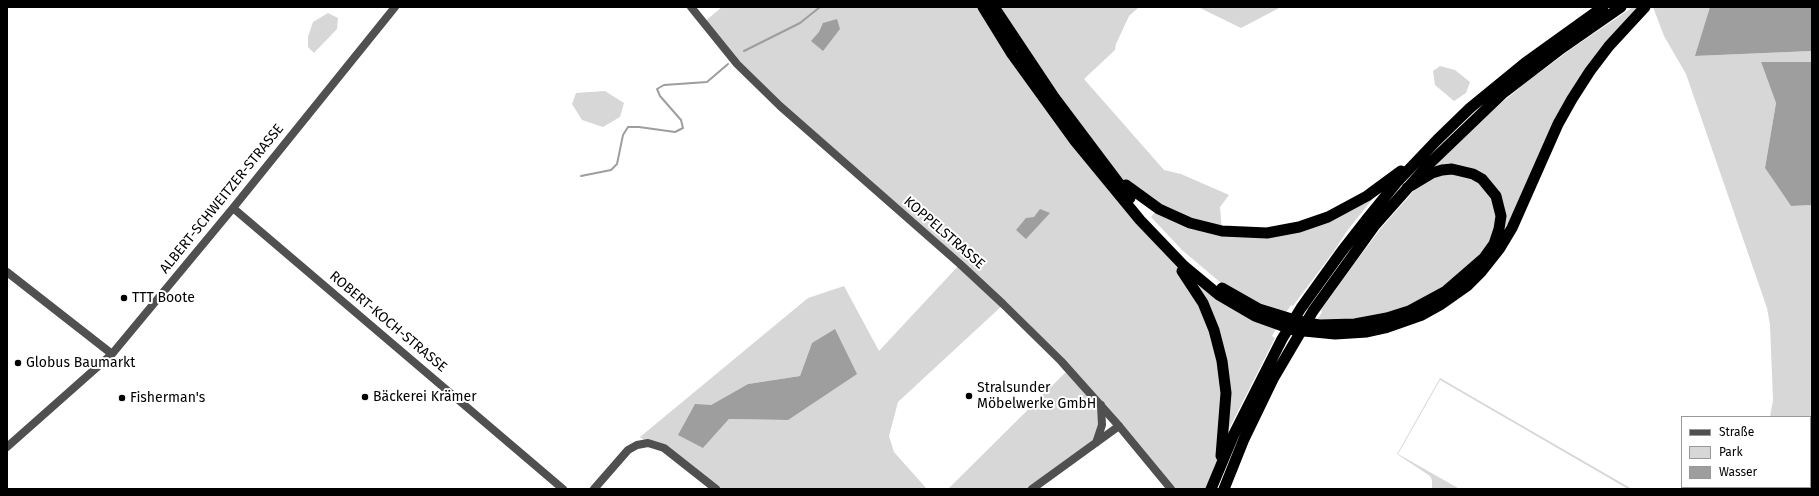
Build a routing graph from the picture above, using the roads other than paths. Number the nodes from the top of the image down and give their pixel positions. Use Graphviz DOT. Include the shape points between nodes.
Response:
graph roads {
  1 [pos="395,7"];
  2 [pos="691,7"];
  3 [pos="983,7"];
  4 [pos="994,7"];
  5 [pos="1603,7"];
  6 [pos="1622,7"];
  7 [pos="1645,7"];
  8 [pos="1421,157"];
  9 [pos="1112,174"];
  10 [pos="1407,188"];
  11 [pos="233,208"];
  12 [pos="1149,230"];
  13 [pos="7,272"];
  14 [pos="112,354"];
  15 [pos="1100,405"];
  16 [pos="1119,426"];
  17 [pos="1096,443"];
  18 [pos="7,447"];
  19 [pos="1220,466"];
  20 [pos="562,489"];
  21 [pos="594,489"];
  22 [pos="716,489"];
  23 [pos="1032,489"];
  24 [pos="1170,489"];
  25 [pos="1211,489"];
  26 [pos="1224,489"];
  1 -- 11 [label="street, ALBERT-SCHWEITZER-STRASSE"];
  2 -- 15 [label="street, KOPPELSTRASSE" via="737,64 780,106 1004,304 1061,361"];
  3 -- 12 [label="highway" via="1046,102 1106,180"];
  4 -- 9 [label="highway" via="1054,97"];
  5 -- 8 [label="highway" via="1556,39 1495,87"];
  6 -- 10 [label="highway" via="1562,48 1502,94"];
  7 -- 12 [label="highway" via="1609,46 1572,98 1512,228 1496,253 1466,286 1422,315 1367,332 1335,334 1294,330 1255,316 1220,295 1184,266"];
  8 -- 9 [label="highway" via="1340,212 1300,227 1267,233 1235,233 1190,223 1142,199"];
  8 -- 19 [label="highway" via="1367,219 1301,308 1254,393"];
  9 -- 10 [label="highway" via="1134,204 1168,241 1220,287 1259,309 1319,325 1355,324 1409,311 1446,291 1484,258 1494,244 1499,229 1499,207 1490,188 1473,174 1462,170 1442,170"];
  10 -- 26 [label="highway" via="1361,243 1313,311 1273,379"];
  11 -- 14 [label="street, ALBERT-SCHWEITZER-STRASSE"];
  11 -- 20 [label="street, ROBERT-KOCH-STRASSE"];
  12 -- 19 [label="highway" via="1193,287 1209,317 1218,343 1226,393"];
  13 -- 14 [label="street"];
  14 -- 18 [label="street, ALBERT-SCHWEITZER-STRASSE"];
  15 -- 16 [label="street, KOPPELSTRASSE"];
  15 -- 17 [label="street" via="1102,425"];
  16 -- 17 [label="street"];
  16 -- 24 [label="street, KOPPELSTRASSE"];
  17 -- 23 [label="street"];
  19 -- 25 [label="highway"];
  21 -- 22 [label="street" via="628,450 648,443 664,448"];
}
